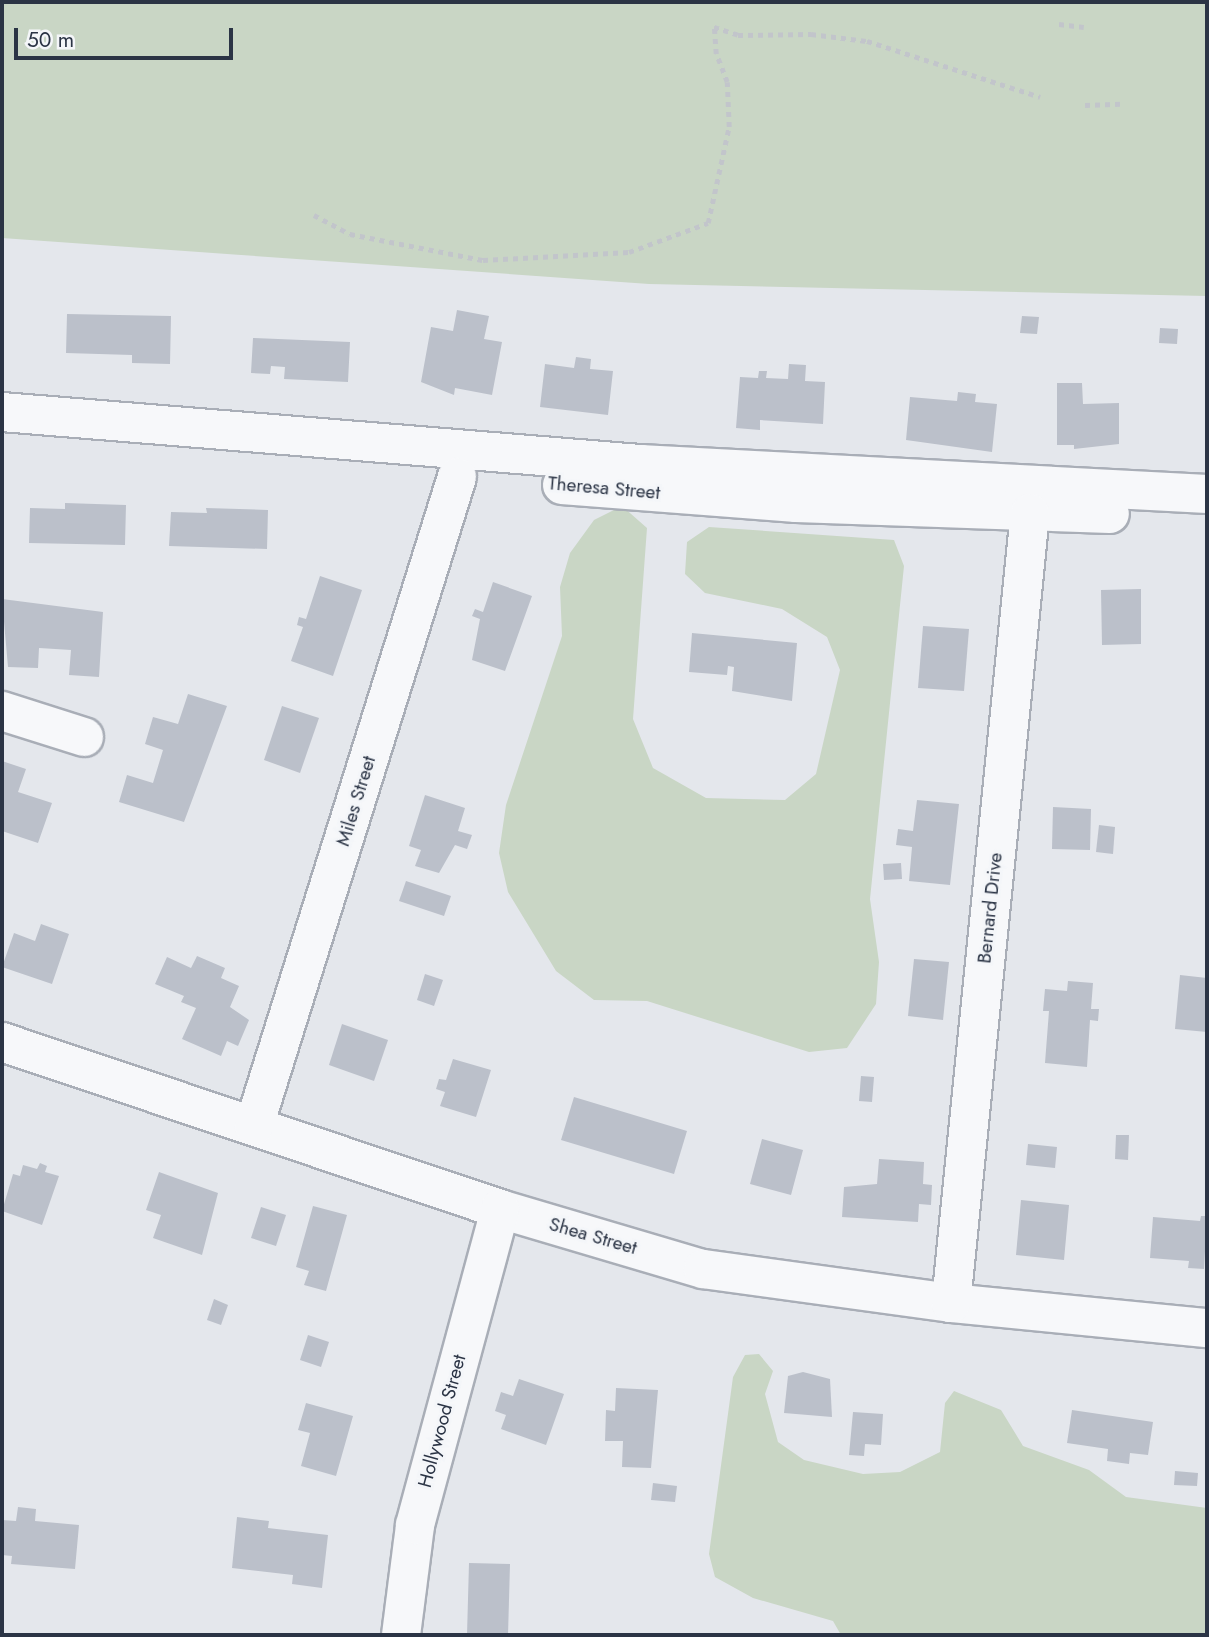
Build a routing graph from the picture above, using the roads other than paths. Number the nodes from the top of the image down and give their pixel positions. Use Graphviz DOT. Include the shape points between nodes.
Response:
graph roads {
  1 [pos="2,412"];
  2 [pos="2,439"];
  3 [pos="457,477"];
  4 [pos="1207,494"];
  5 [pos="1030,513"];
  6 [pos="1207,514"];
  7 [pos="2,711"];
  8 [pos="84,737"];
  9 [pos="2,1042"];
  10 [pos="254,1126"];
  11 [pos="500,1209"];
  12 [pos="951,1303"];
  13 [pos="1207,1328"];
  14 [pos="401,1635"];
  1 -- 4 [label="street" via="640,464"];
  2 -- 3 [label="street, Theresa Street"];
  3 -- 5 [label="street, Theresa Street" via="796,503"];
  3 -- 10 [label="street, Miles Street"];
  5 -- 6 [label="street, Theresa Street"];
  5 -- 12 [label="street, Bernard Drive"];
  7 -- 8 [label="street"];
  9 -- 10 [label="street, Shea Street"];
  10 -- 11 [label="street, Shea Street"];
  11 -- 12 [label="street, Shea Street" via="703,1269"];
  11 -- 14 [label="street, Hollywood Street" via="415,1525"];
  12 -- 13 [label="street, Shea Street"];
}
